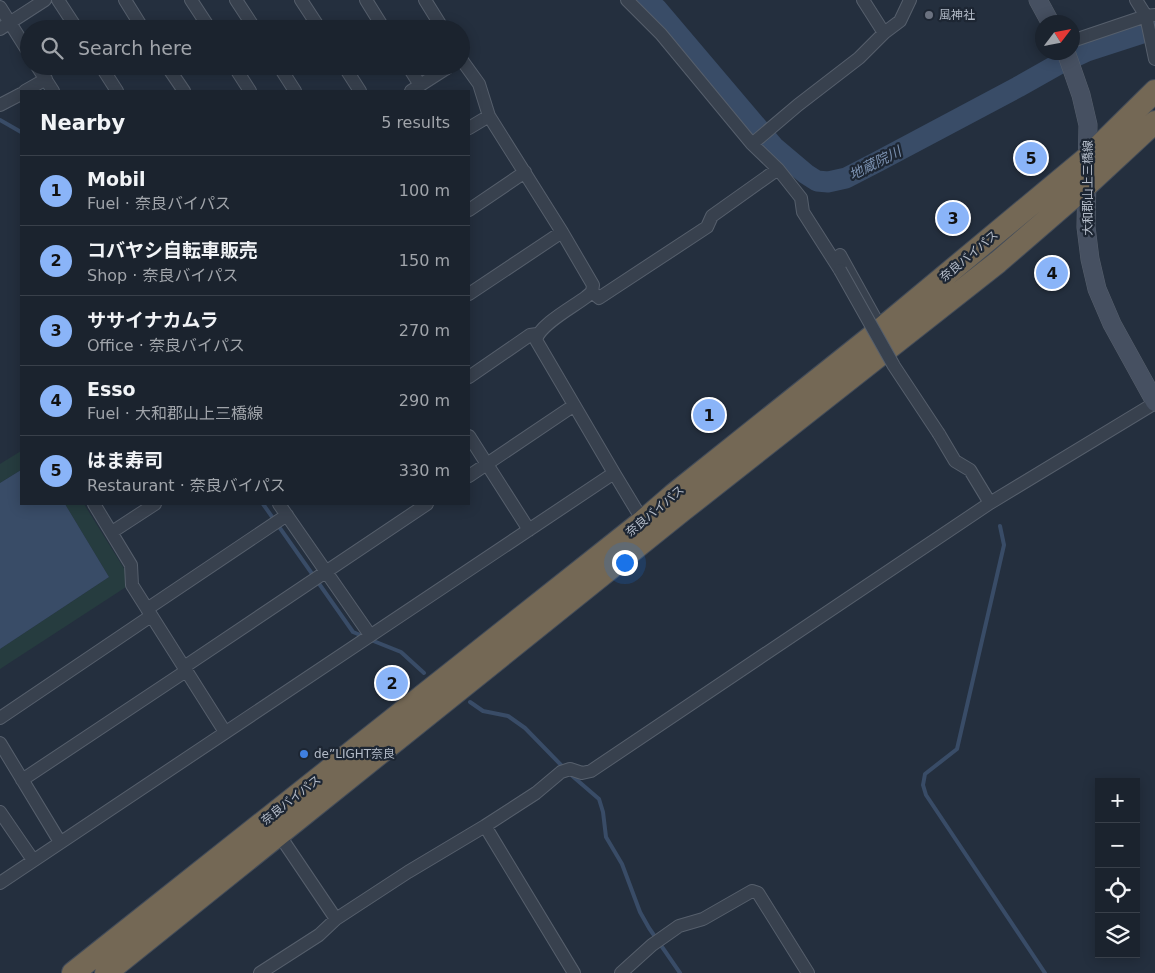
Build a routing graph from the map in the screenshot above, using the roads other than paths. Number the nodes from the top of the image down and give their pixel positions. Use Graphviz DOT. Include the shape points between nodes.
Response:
graph roads {
  1 [pos="45,0"];
  2 [pos="58,0"];
  3 [pos="125,0"];
  4 [pos="191,0"];
  5 [pos="236,0"];
  6 [pos="301,0"];
  7 [pos="366,0"];
  8 [pos="425,0"];
  9 [pos="627,0"];
  10 [pos="863,0"];
  11 [pos="910,0"];
  12 [pos="1038,0"];
  13 [pos="1136,0"];
  14 [pos="0,7"];
  15 [pos="1046,15"];
  16 [pos="1150,18"];
  17 [pos="71,20"];
  18 [pos="137,20"];
  19 [pos="204,20"];
  20 [pos="249,20"];
  21 [pos="314,20"];
  22 [pos="378,20"];
  23 [pos="437,20"];
  24 [pos="5,25"];
  25 [pos="884,33"];
  26 [pos="1080,39"];
  27 [pos="20,42"];
  28 [pos="1155,59"];
  29 [pos="1069,60"];
  30 [pos="470,72"];
  31 [pos="43,75"];
  32 [pos="107,75"];
  33 [pos="174,75"];
  34 [pos="240,75"];
  35 [pos="285,75"];
  36 [pos="350,75"];
  37 [pos="411,75"];
  38 [pos="436,75"];
  39 [pos="46,79"];
  40 [pos="415,88"];
  41 [pos="27,90"];
  42 [pos="52,90"];
  43 [pos="116,90"];
  44 [pos="183,90"];
  45 [pos="249,90"];
  46 [pos="294,90"];
  47 [pos="359,90"];
  48 [pos="1155,92"];
  49 [pos="20,95"];
  50 [pos="0,105"];
  51 [pos="489,116"];
  52 [pos="1155,122"];
  53 [pos="470,127"];
  54 [pos="753,143"];
  55 [pos="1088,157"];
  56 [pos="778,169"];
  57 [pos="525,172"];
  58 [pos="1086,186"];
  59 [pos="801,198"];
  60 [pos="470,209"];
  61 [pos="562,232"];
  62 [pos="592,292"];
  63 [pos="470,293"];
  64 [pos="881,328"];
  65 [pos="537,334"];
  66 [pos="470,375"];
  67 [pos="1155,402"];
  68 [pos="573,406"];
  69 [pos="470,438"];
  70 [pos="486,464"];
  71 [pos="614,473"];
  72 [pos="470,475"];
  73 [pos="990,503"];
  74 [pos="95,505"];
  75 [pos="153,505"];
  76 [pos="280,505"];
  77 [pos="426,505"];
  78 [pos="287,516"];
  79 [pos="643,522"];
  80 [pos="528,530"];
  81 [pos="112,532"];
  82 [pos="326,572"];
  83 [pos="149,613"];
  84 [pos="370,635"];
  85 [pos="185,669"];
  86 [pos="0,718"];
  87 [pos="225,732"];
  88 [pos="0,743"];
  89 [pos="22,780"];
  90 [pos="0,812"];
  91 [pos="485,826"];
  92 [pos="278,833"];
  93 [pos="60,842"];
  94 [pos="33,860"];
  95 [pos="0,883"];
  96 [pos="336,919"];
  97 [pos="73,973"];
  98 [pos="106,973"];
  99 [pos="260,973"];
  100 [pos="574,973"];
  101 [pos="621,973"];
  102 [pos="808,973"];
  1 -- 24 [label="street"];
  2 -- 17 [label="street"];
  3 -- 18 [label="street"];
  4 -- 19 [label="street"];
  5 -- 20 [label="street"];
  6 -- 21 [label="street"];
  7 -- 22 [label="street"];
  8 -- 23 [label="street"];
  9 -- 54 [label="street" via="661,34"];
  10 -- 25 [label="street"];
  11 -- 25 [label="street" via="900,21"];
  12 -- 15 [label="main road"];
  13 -- 16 [label="street"];
  14 -- 24 [label="street"];
  16 -- 26 [label="street"];
  16 -- 28 [label="street"];
  24 -- 27 [label="street"];
  25 -- 54 [label="street" via="859,58"];
  29 -- 55 [label="main road, 大和郡山上三橋線" via="1082,94 1088,125"];
  30 -- 51 [label="street" via="479,84"];
  31 -- 39 [label="street"];
  32 -- 43 [label="street"];
  33 -- 44 [label="street"];
  34 -- 45 [label="street"];
  35 -- 46 [label="street"];
  36 -- 47 [label="street"];
  37 -- 40 [label="street"];
  38 -- 40 [label="street"];
  39 -- 41 [label="street"];
  39 -- 42 [label="street"];
  48 -- 55 [label="highway, 奈良バイパス"];
  49 -- 50 [label="street"];
  51 -- 53 [label="street"];
  51 -- 57 [label="street"];
  52 -- 58 [label="highway, 奈良バイパス"];
  54 -- 56 [label="street"];
  55 -- 58 [label="main road, 大和郡山上三橋線"];
  55 -- 64 [label="highway, 奈良バイパス"];
  56 -- 59 [label="street"];
  56 -- 62 [label="street" via="712,216 707,227 599,298"];
  57 -- 60 [label="street"];
  57 -- 61 [label="street"];
  58 -- 67 [label="main road, 大和郡山上三橋線" via="1086,227 1097,289 1112,324"];
  58 -- 92 [label="highway, 奈良バイパス" via="991,268"];
  59 -- 64 [label="street" via="847,265"];
  59 -- 73 [label="street, bridge" via="803,212 894,366 955,461 970,470"];
  61 -- 62 [label="street" via="590,278"];
  61 -- 63 [label="street"];
  62 -- 65 [label="street"];
  64 -- 79 [label="highway, 奈良バイパス"];
  65 -- 66 [label="street" via="530,335"];
  65 -- 68 [label="street" via="539,348"];
  67 -- 73 [label="street"];
  68 -- 70 [label="street"];
  68 -- 71 [label="street"];
  69 -- 70 [label="street"];
  70 -- 72 [label="street"];
  70 -- 80 [label="street"];
  71 -- 79 [label="street"];
  71 -- 80 [label="street"];
  73 -- 91 [label="street" via="591,771 566,771"];
  74 -- 81 [label="street"];
  75 -- 81 [label="street"];
  76 -- 78 [label="street"];
  77 -- 82 [label="street"];
  78 -- 82 [label="street"];
  78 -- 83 [label="street"];
  79 -- 97 [label="highway, 奈良バイパス"];
  80 -- 84 [label="street"];
  81 -- 83 [label="street" via="131,565 132,585"];
  82 -- 84 [label="street"];
  82 -- 85 [label="street"];
  83 -- 85 [label="street"];
  83 -- 86 [label="street"];
  84 -- 87 [label="street"];
  85 -- 87 [label="street"];
  85 -- 89 [label="street"];
  87 -- 93 [label="street"];
  88 -- 89 [label="street"];
  89 -- 93 [label="street"];
  90 -- 94 [label="street"];
  91 -- 96 [label="street"];
  91 -- 100 [label="street"];
  92 -- 96 [label="street"];
  92 -- 98 [label="highway, 奈良バイパス"];
  93 -- 94 [label="street"];
  94 -- 95 [label="street"];
  96 -- 99 [label="street" via="319,935"];
  101 -- 102 [label="street" via="680,926 703,919 752,891 758,893"];
}
